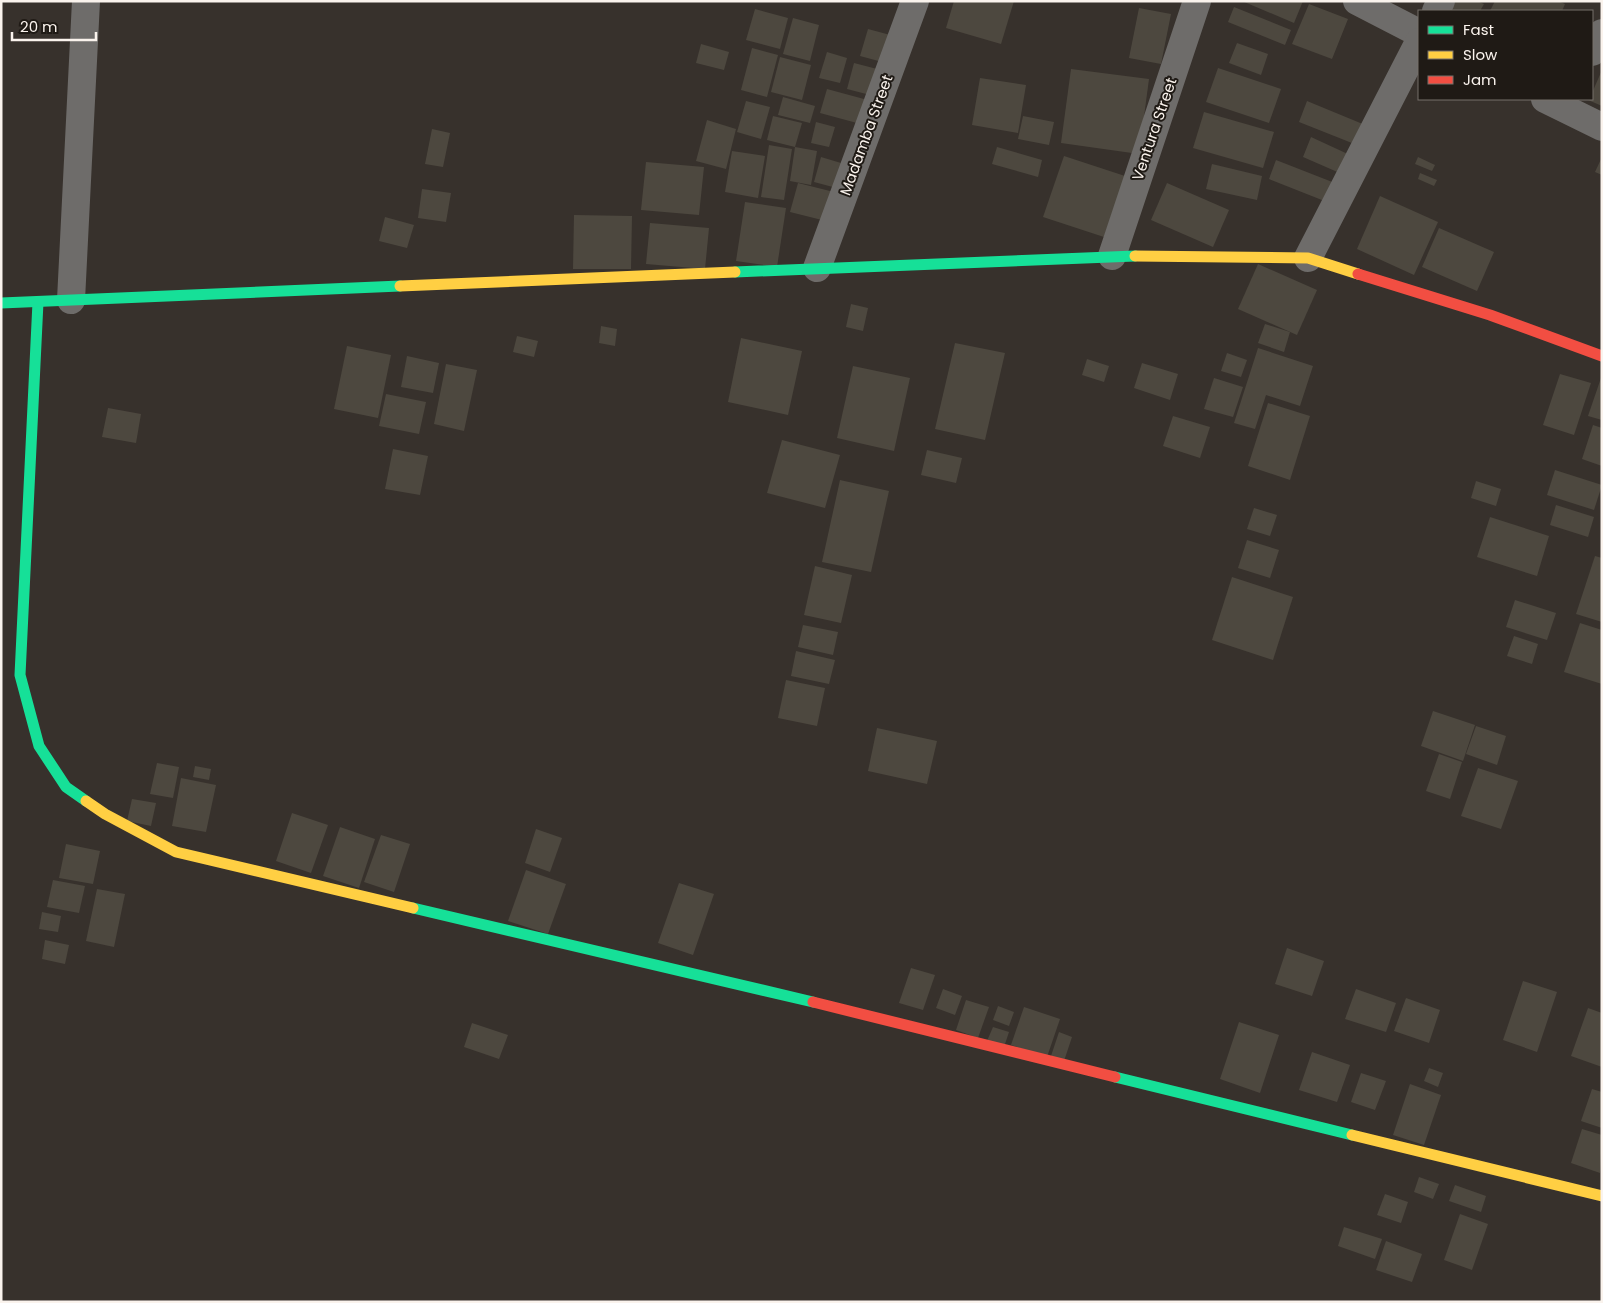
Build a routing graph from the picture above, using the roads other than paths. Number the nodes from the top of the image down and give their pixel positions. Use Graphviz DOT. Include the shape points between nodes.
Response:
graph roads {
  1 [pos="86,1"];
  2 [pos="915,1"];
  3 [pos="1197,1"];
  4 [pos="1357,1"];
  5 [pos="1418,32"];
  6 [pos="1602,33"];
  7 [pos="1418,44"];
  8 [pos="1593,50"];
  9 [pos="1558,102"];
  10 [pos="1602,127"];
  11 [pos="1112,256"];
  12 [pos="1308,258"];
  13 [pos="817,268"];
  14 [pos="71,300"];
  15 [pos="38,302"];
  16 [pos="1,303"];
  17 [pos="1602,356"];
  18 [pos="1602,1196"];
  1 -- 14 [label="street"];
  2 -- 13 [label="street, Madamba Street"];
  3 -- 11 [label="street, Ventura Street"];
  4 -- 5 [label="street"];
  6 -- 8 [label="street"];
  7 -- 12 [label="street"];
  9 -- 10 [label="street"];
  11 -- 12 [label="street"];
  11 -- 13 [label="street"];
  12 -- 17 [label="street" via="1490,315"];
  13 -- 14 [label="street"];
  14 -- 15 [label="street"];
  15 -- 16 [label="street"];
  15 -- 18 [label="street" via="20,674 39,746 66,787 105,814 176,852 715,978"];
}
